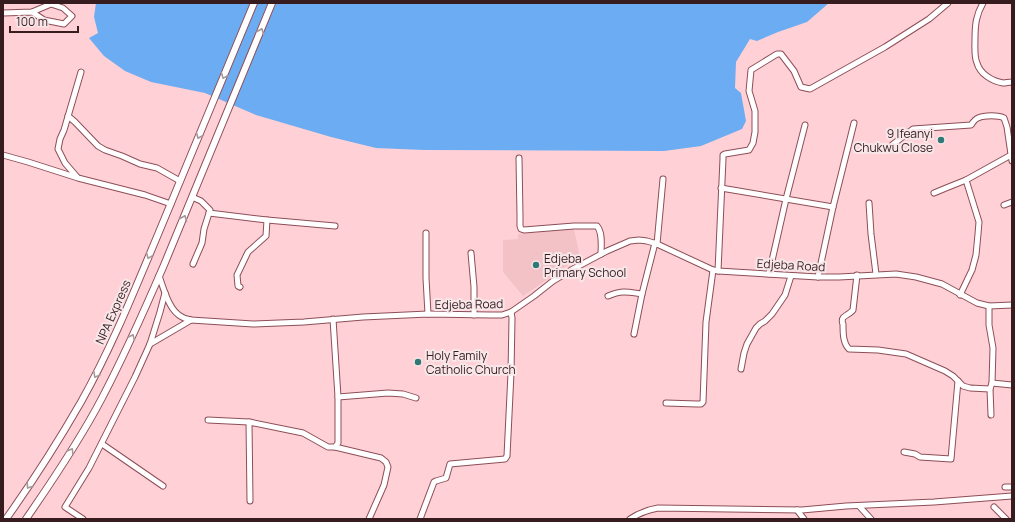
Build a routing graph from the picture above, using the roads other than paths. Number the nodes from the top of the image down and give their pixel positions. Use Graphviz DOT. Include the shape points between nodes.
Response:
graph roads {
  1 [pos="254,3"];
  2 [pos="272,3"];
  3 [pos="948,3"];
  4 [pos="983,3"];
  5 [pos="32,12"];
  6 [pos="3,13"];
  7 [pos="81,72"];
  8 [pos="1012,82"];
  9 [pos="68,116"];
  10 [pos="854,124"];
  11 [pos="805,125"];
  12 [pos="892,145"];
  13 [pos="3,155"];
  14 [pos="519,158"];
  15 [pos="1012,158"];
  16 [pos="78,178"];
  17 [pos="663,179"];
  18 [pos="180,180"];
  19 [pos="966,180"];
  20 [pos="721,188"];
  21 [pos="934,194"];
  22 [pos="192,197"];
  23 [pos="786,199"];
  24 [pos="1012,202"];
  25 [pos="869,203"];
  26 [pos="170,204"];
  27 [pos="1004,205"];
  28 [pos="833,207"];
  29 [pos="209,213"];
  30 [pos="267,220"];
  31 [pos="335,226"];
  32 [pos="426,233"];
  33 [pos="656,244"];
  34 [pos="470,253"];
  35 [pos="601,254"];
  36 [pos="193,264"];
  37 [pos="716,270"];
  38 [pos="769,274"];
  39 [pos="876,274"];
  40 [pos="857,275"];
  41 [pos="159,276"];
  42 [pos="791,276"];
  43 [pos="818,277"];
  44 [pos="240,287"];
  45 [pos="165,292"];
  46 [pos="642,294"];
  47 [pos="960,295"];
  48 [pos="608,296"];
  49 [pos="1012,305"];
  50 [pos="989,306"];
  51 [pos="511,312"];
  52 [pos="428,314"];
  53 [pos="474,314"];
  54 [pos="333,319"];
  55 [pos="191,320"];
  56 [pos="634,334"];
  57 [pos="150,344"];
  58 [pos="741,369"];
  59 [pos="958,381"];
  60 [pos="1012,385"];
  61 [pos="991,386"];
  62 [pos="338,397"];
  63 [pos="416,398"];
  64 [pos="666,403"];
  65 [pos="991,415"];
  66 [pos="208,420"];
  67 [pos="249,422"];
  68 [pos="102,444"];
  69 [pos="335,446"];
  70 [pos="904,452"];
  71 [pos="163,486"];
  72 [pos="1006,487"];
  73 [pos="1012,487"];
  74 [pos="1012,496"];
  75 [pos="250,501"];
  76 [pos="858,506"];
  77 [pos="994,506"];
  78 [pos="797,510"];
  79 [pos="6,519"];
  80 [pos="26,519"];
  81 [pos="82,519"];
  82 [pos="369,519"];
  83 [pos="420,519"];
  84 [pos="630,519"];
  85 [pos="804,519"];
  86 [pos="871,519"];
  87 [pos="1006,519"];
  1 -- 18 [label="main road, NPA Express, one-way"];
  22 -- 2 [label="main road, one-way"];
  3 -- 20 [label="street" via="930,19 810,89 801,87 794,71 781,54 751,70 749,91 755,111 753,143 749,150 723,155"];
  4 -- 8 [label="street" via="975,24 976,63 989,78 1002,83"];
  5 -- 5 [label="street" via="51,4 63,8 72,16 64,24 44,20"];
  5 -- 6 [label="street"];
  7 -- 9 [label="street"];
  9 -- 16 [label="street" via="58,149 65,163"];
  9 -- 18 [label="street" via="105,150 157,168"];
  10 -- 28 [label="street"];
  11 -- 23 [label="street"];
  12 -- 15 [label="street" via="913,129 971,125 979,117 998,116 1004,118"];
  13 -- 16 [label="street"];
  14 -- 35 [label="street" via="522,229 597,226 600,232"];
  15 -- 19 [label="street"];
  16 -- 26 [label="street"];
  17 -- 33 [label="street"];
  18 -- 26 [label="main road, NPA Express"];
  19 -- 21 [label="street"];
  19 -- 47 [label="street" via="979,222 976,255"];
  20 -- 23 [label="street"];
  20 -- 37 [label="street"];
  22 -- 29 [label="street" via="201,201 210,210"];
  41 -- 22 [label="main road, one-way"];
  23 -- 28 [label="street"];
  23 -- 38 [label="street"];
  24 -- 27 [label="street"];
  25 -- 39 [label="street"];
  26 -- 79 [label="main road, NPA Express, one-way" via="120,325 96,374 62,435"];
  28 -- 43 [label="street"];
  29 -- 30 [label="street"];
  29 -- 36 [label="street" via="202,243"];
  30 -- 31 [label="street"];
  30 -- 44 [label="street" via="266,236 248,252 238,274"];
  32 -- 52 [label="street"];
  33 -- 35 [label="street, Edjeba Road" via="639,240 630,241"];
  33 -- 37 [label="street, Edjeba Road"];
  33 -- 46 [label="street"];
  34 -- 53 [label="street"];
  35 -- 51 [label="street, Edjeba Road" via="573,268"];
  37 -- 38 [label="street, Edjeba Road"];
  37 -- 64 [label="street" via="706,322 703,402"];
  38 -- 42 [label="street, Edjeba Road"];
  39 -- 40 [label="street, Edjeba Road"];
  39 -- 47 [label="street, Edjeba Road" via="916,277 942,284"];
  40 -- 43 [label="street, Edjeba Road"];
  40 -- 59 [label="street" via="853,310 842,319 847,348 906,354 945,371"];
  41 -- 45 [label="street, Edjeba Road"];
  80 -- 41 [label="main road, one-way" via="63,465 102,398"];
  42 -- 43 [label="street, Edjeba Road"];
  42 -- 58 [label="street" via="785,295 772,314 756,328 747,344"];
  45 -- 55 [label="street, Edjeba Road" via="173,311"];
  45 -- 57 [label="street"];
  46 -- 48 [label="street" via="626,291"];
  46 -- 56 [label="street"];
  47 -- 50 [label="street, Edjeba Road"];
  49 -- 50 [label="street, Edjeba Road"];
  50 -- 61 [label="street" via="993,348"];
  51 -- 53 [label="street, Edjeba Road" via="490,316"];
  51 -- 83 [label="street" via="507,456 505,459 450,464 446,478 433,484"];
  52 -- 53 [label="street, Edjeba Road"];
  52 -- 54 [label="street, Edjeba Road"];
  54 -- 55 [label="street, Edjeba Road" via="253,324"];
  54 -- 62 [label="street"];
  55 -- 57 [label="street"];
  57 -- 68 [label="street"];
  59 -- 61 [label="street" via="970,388"];
  59 -- 70 [label="street" via="951,459 920,457"];
  60 -- 61 [label="street"];
  61 -- 65 [label="street"];
  62 -- 63 [label="street" via="388,393"];
  62 -- 69 [label="street" via="338,443"];
  66 -- 67 [label="street"];
  67 -- 69 [label="street" via="303,432 328,446"];
  67 -- 75 [label="street"];
  68 -- 71 [label="street"];
  68 -- 81 [label="street" via="66,507"];
  69 -- 82 [label="street" via="380,458 386,462 388,467 384,485"];
  72 -- 73 [label="street"];
  74 -- 76 [label="street"];
  76 -- 78 [label="street"];
  76 -- 86 [label="street"];
  77 -- 87 [label="street"];
  78 -- 84 [label="street" via="658,508 636,514"];
  78 -- 85 [label="street"];
}
